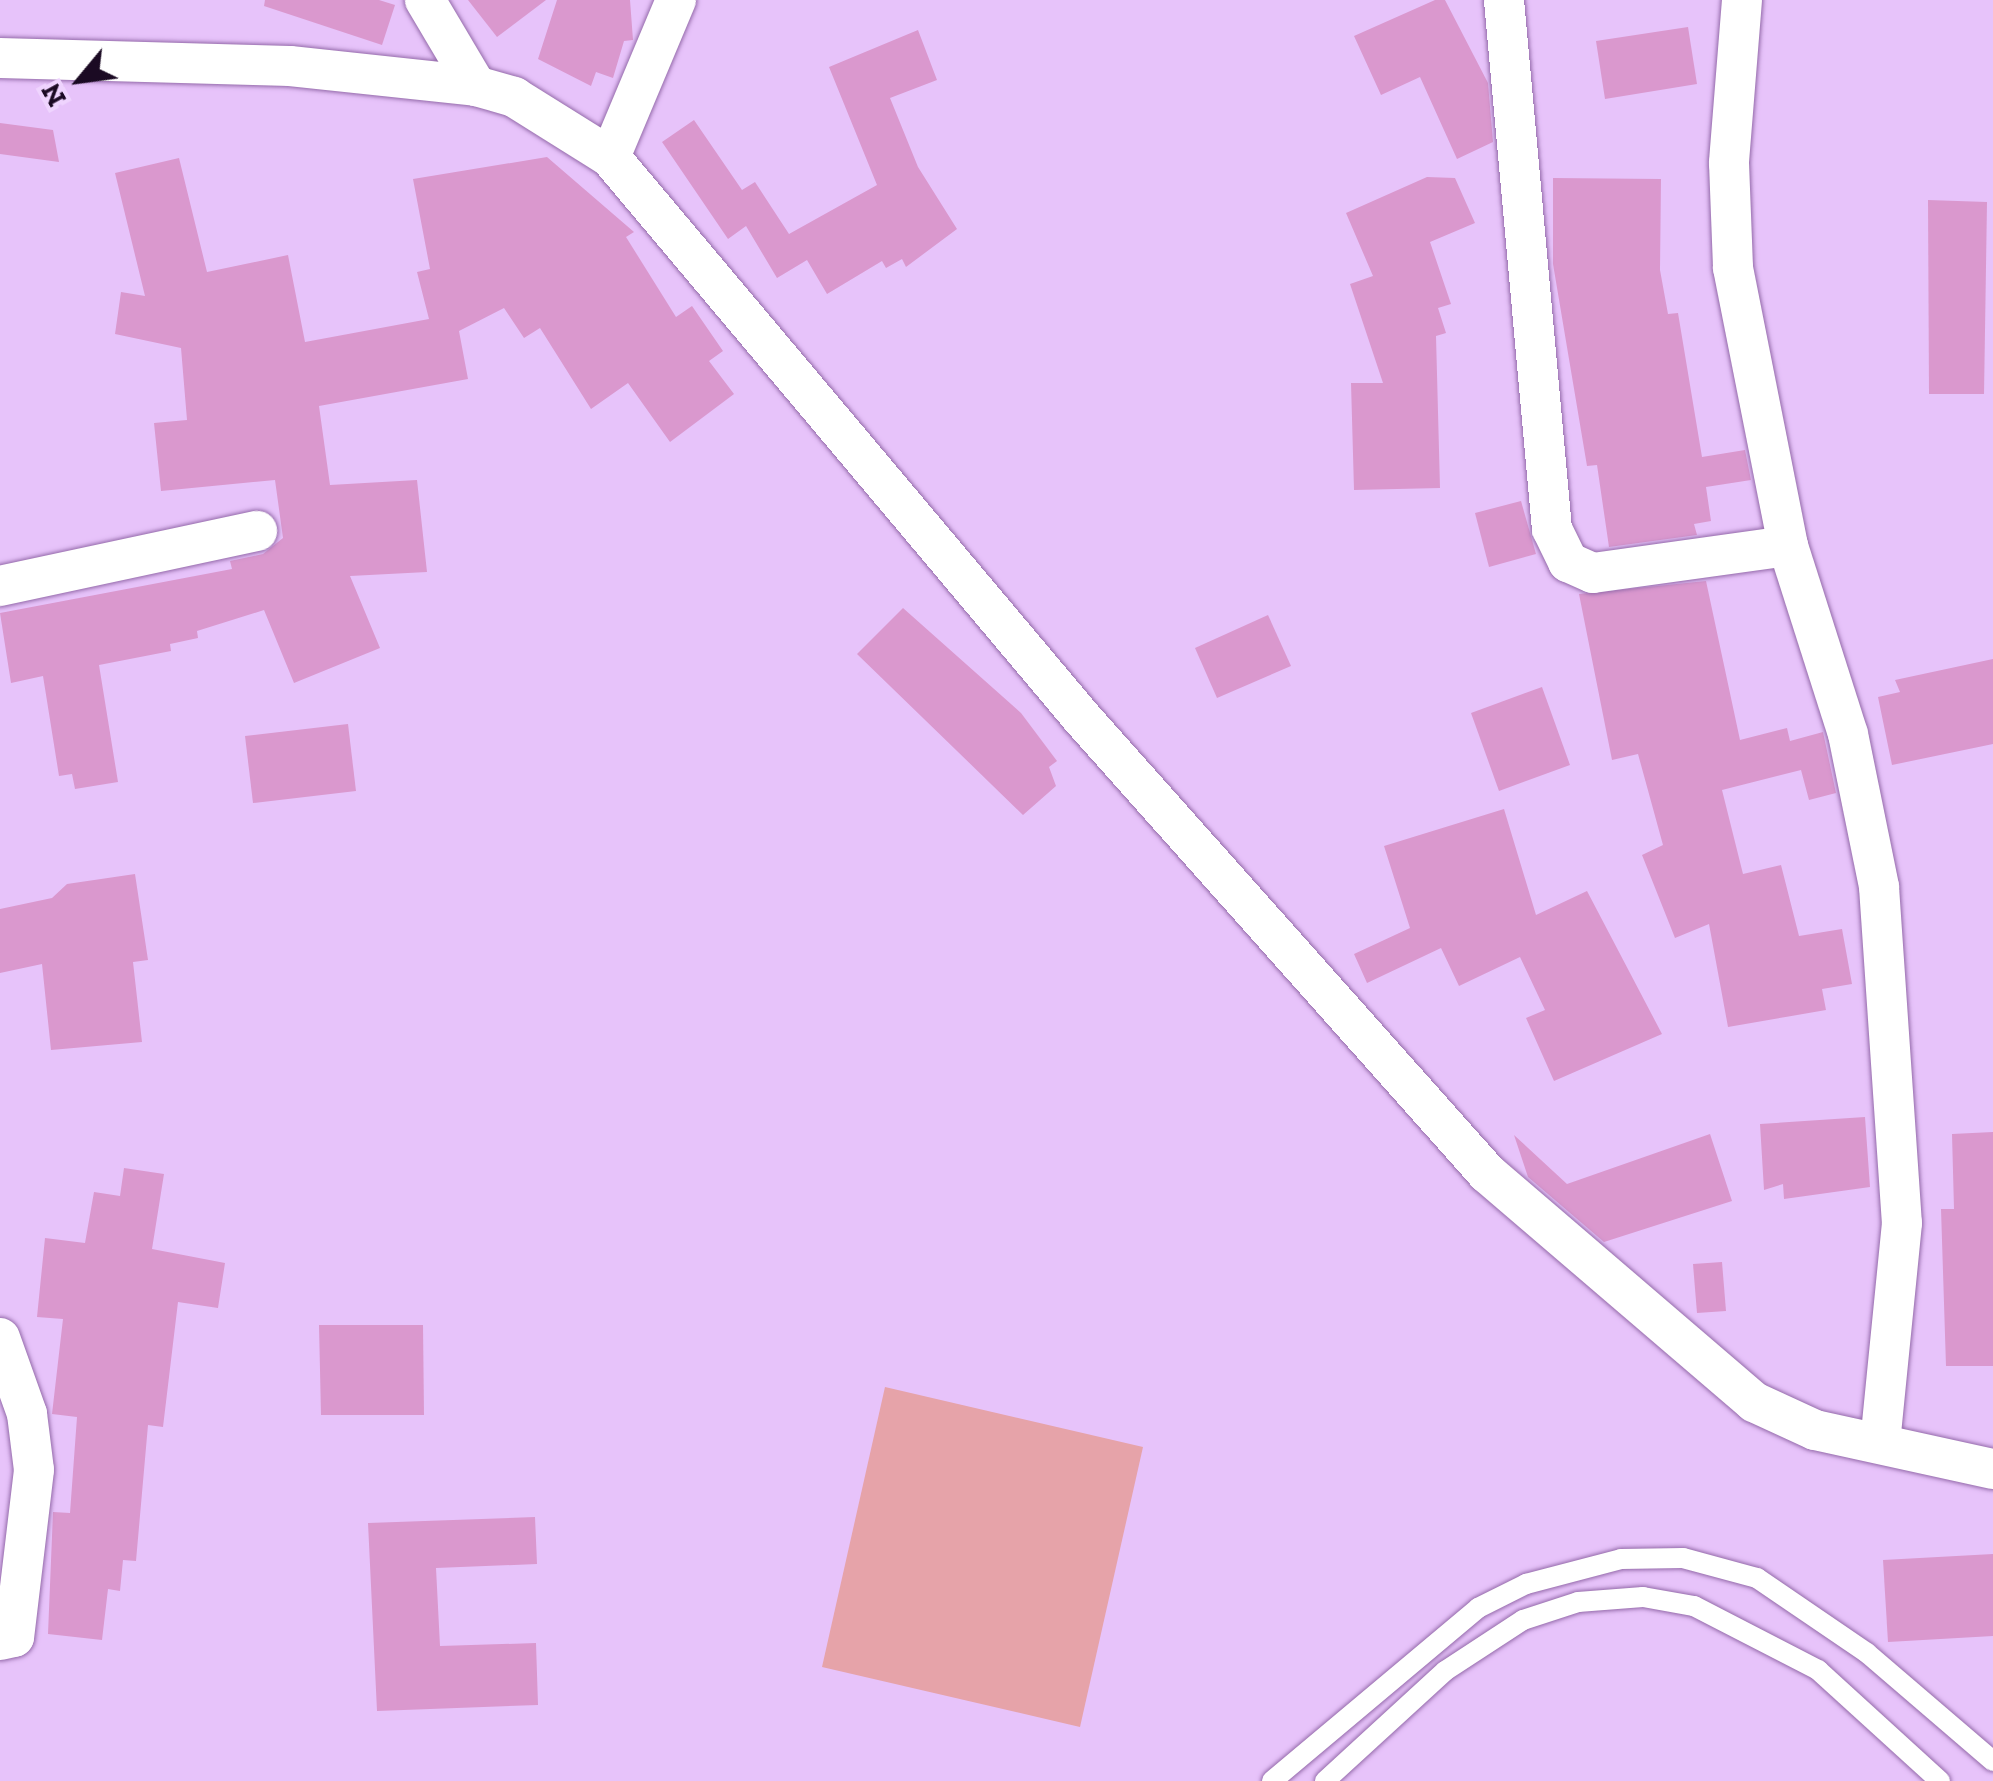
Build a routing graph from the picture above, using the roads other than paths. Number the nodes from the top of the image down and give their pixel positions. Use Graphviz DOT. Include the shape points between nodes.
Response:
graph roads {
  1 [pos="425,0"];
  2 [pos="676,0"];
  3 [pos="1504,0"];
  4 [pos="1749,1"];
  5 [pos="0,58"];
  6 [pos="476,86"];
  7 [pos="610,158"];
  8 [pos="257,530"];
  9 [pos="1788,546"];
  10 [pos="0,586"];
  11 [pos="0,1338"];
  12 [pos="1880,1443"];
  13 [pos="1993,1469"];
  14 [pos="0,1640"];
  15 [pos="1993,1761"];
  16 [pos="1328,1780"];
  17 [pos="1272,1781"];
  18 [pos="1940,1781"];
  1 -- 6 [label="street"];
  2 -- 7 [label="street"];
  3 -- 9 [label="street" via="1552,529 1568,562 1593,574"];
  4 -- 9 [label="street" via="1729,162 1733,268"];
  5 -- 6 [label="street" via="290,66"];
  6 -- 7 [label="street" via="514,98"];
  7 -- 12 [label="street" via="1069,703 1487,1173 1754,1402 1815,1430"];
  8 -- 10 [label="street"];
  9 -- 12 [label="street" via="1848,734 1879,887 1902,1223"];
  11 -- 14 [label="street" via="28,1414 34,1470 14,1637"];
  12 -- 13 [label="street"];
  15 -- 17 [label="lane" via="1867,1653 1757,1578 1682,1558 1621,1559 1526,1584 1478,1608"];
  16 -- 18 [label="lane" via="1445,1671 1523,1620 1578,1602 1643,1598 1694,1606 1818,1670"];
}
